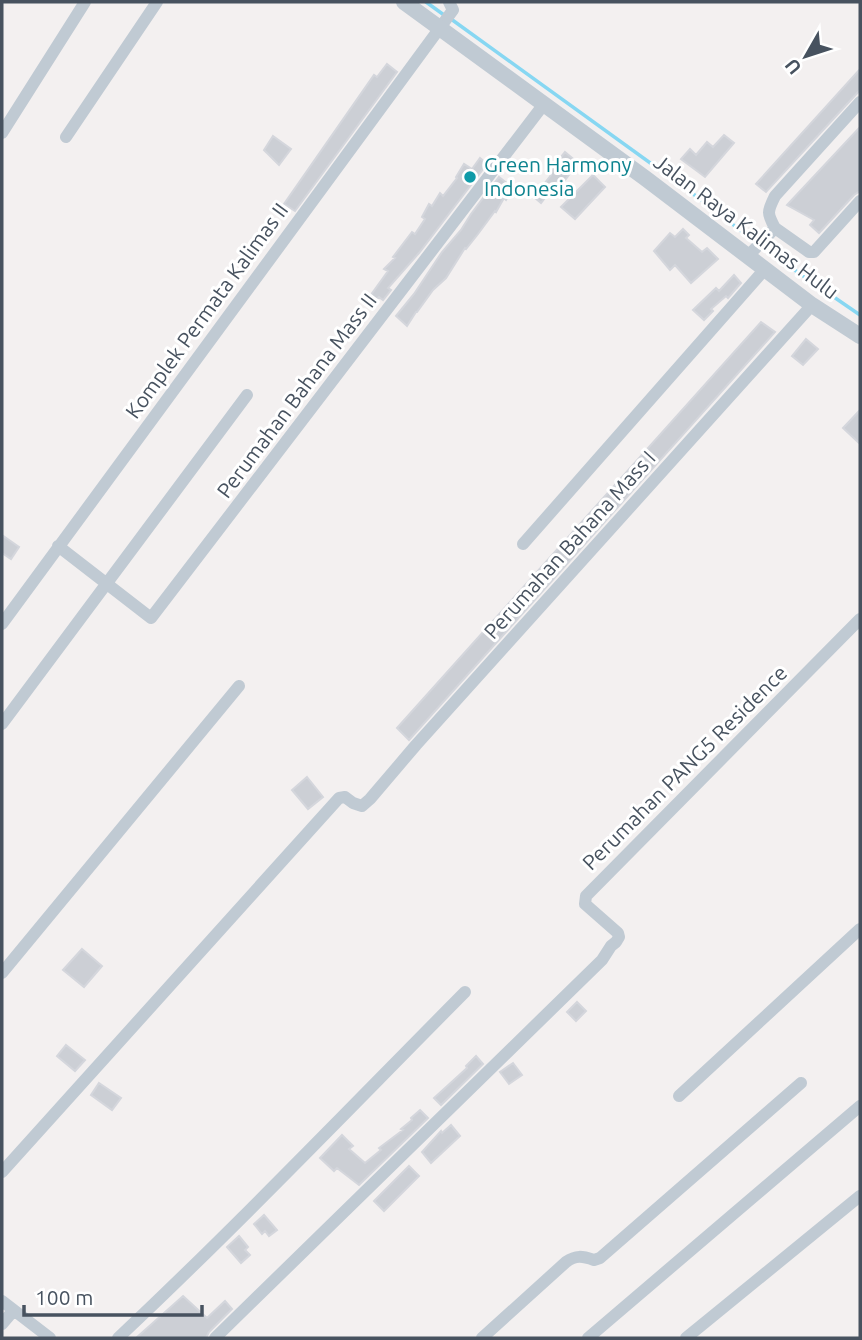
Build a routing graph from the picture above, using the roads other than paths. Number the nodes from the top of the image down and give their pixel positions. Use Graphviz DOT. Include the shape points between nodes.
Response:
graph roads {
  1 [pos="85,2"];
  2 [pos="157,2"];
  3 [pos="404,2"];
  4 [pos="445,16"];
  5 [pos="860,102"];
  6 [pos="544,104"];
  7 [pos="2,133"];
  8 [pos="66,137"];
  9 [pos="860,201"];
  10 [pos="775,228"];
  11 [pos="755,249"];
  12 [pos="765,268"];
  13 [pos="812,305"];
  14 [pos="860,336"];
  15 [pos="247,395"];
  16 [pos="523,544"];
  17 [pos="58,546"];
  18 [pos="107,583"];
  19 [pos="860,619"];
  20 [pos="2,624"];
  21 [pos="239,686"];
  22 [pos="2,723"];
  23 [pos="860,929"];
  24 [pos="2,972"];
  25 [pos="465,992"];
  26 [pos="801,1083"];
  27 [pos="679,1096"];
  28 [pos="860,1106"];
  29 [pos="2,1172"];
  30 [pos="860,1196"];
  31 [pos="2,1301"];
  32 [pos="13,1311"];
  33 [pos="2,1324"];
  34 [pos="50,1338"];
  35 [pos="118,1338"];
  36 [pos="215,1338"];
  37 [pos="482,1338"];
  38 [pos="588,1338"];
  39 [pos="686,1338"];
  1 -- 7 [label="street"];
  2 -- 8 [label="street"];
  3 -- 4 [label="street, Jalan Raya Kalimas Hulu"];
  4 -- 6 [label="street, Jalan Raya Kalimas Hulu"];
  4 -- 17 [label="street, Komplek Permata Kalimas II"];
  5 -- 10 [label="street" via="775,196 768,215"];
  6 -- 11 [label="street, Jalan Raya Kalimas Hulu" via="677,201"];
  6 -- 18 [label="street, Perumahan Bahana Mass II" via="151,618"];
  9 -- 10 [label="street" via="814,252"];
  10 -- 11 [label="street"];
  11 -- 12 [label="street, Jalan Raya Kalimas Hulu"];
  12 -- 13 [label="street, Jalan Raya Kalimas Hulu"];
  12 -- 16 [label="street"];
  13 -- 14 [label="street, Jalan Raya Kalimas Hulu"];
  13 -- 29 [label="street, Perumahan Bahana Mass I" via="370,799 364,805 339,798"];
  15 -- 18 [label="street"];
  17 -- 18 [label="street, Perumahan Bahana Mass II"];
  17 -- 20 [label="street, Komplek Permata Kalimas II"];
  18 -- 22 [label="street"];
  19 -- 36 [label="street, Perumahan PANG5 Residence" via="586,896 585,904 618,933 602,960"];
  21 -- 24 [label="street"];
  23 -- 27 [label="street"];
  25 -- 35 [label="street"];
  26 -- 37 [label="street" via="600,1258 573,1257"];
  28 -- 38 [label="street"];
  30 -- 39 [label="street"];
  31 -- 32 [label="street"];
  32 -- 33 [label="street"];
  32 -- 34 [label="street"];
}
